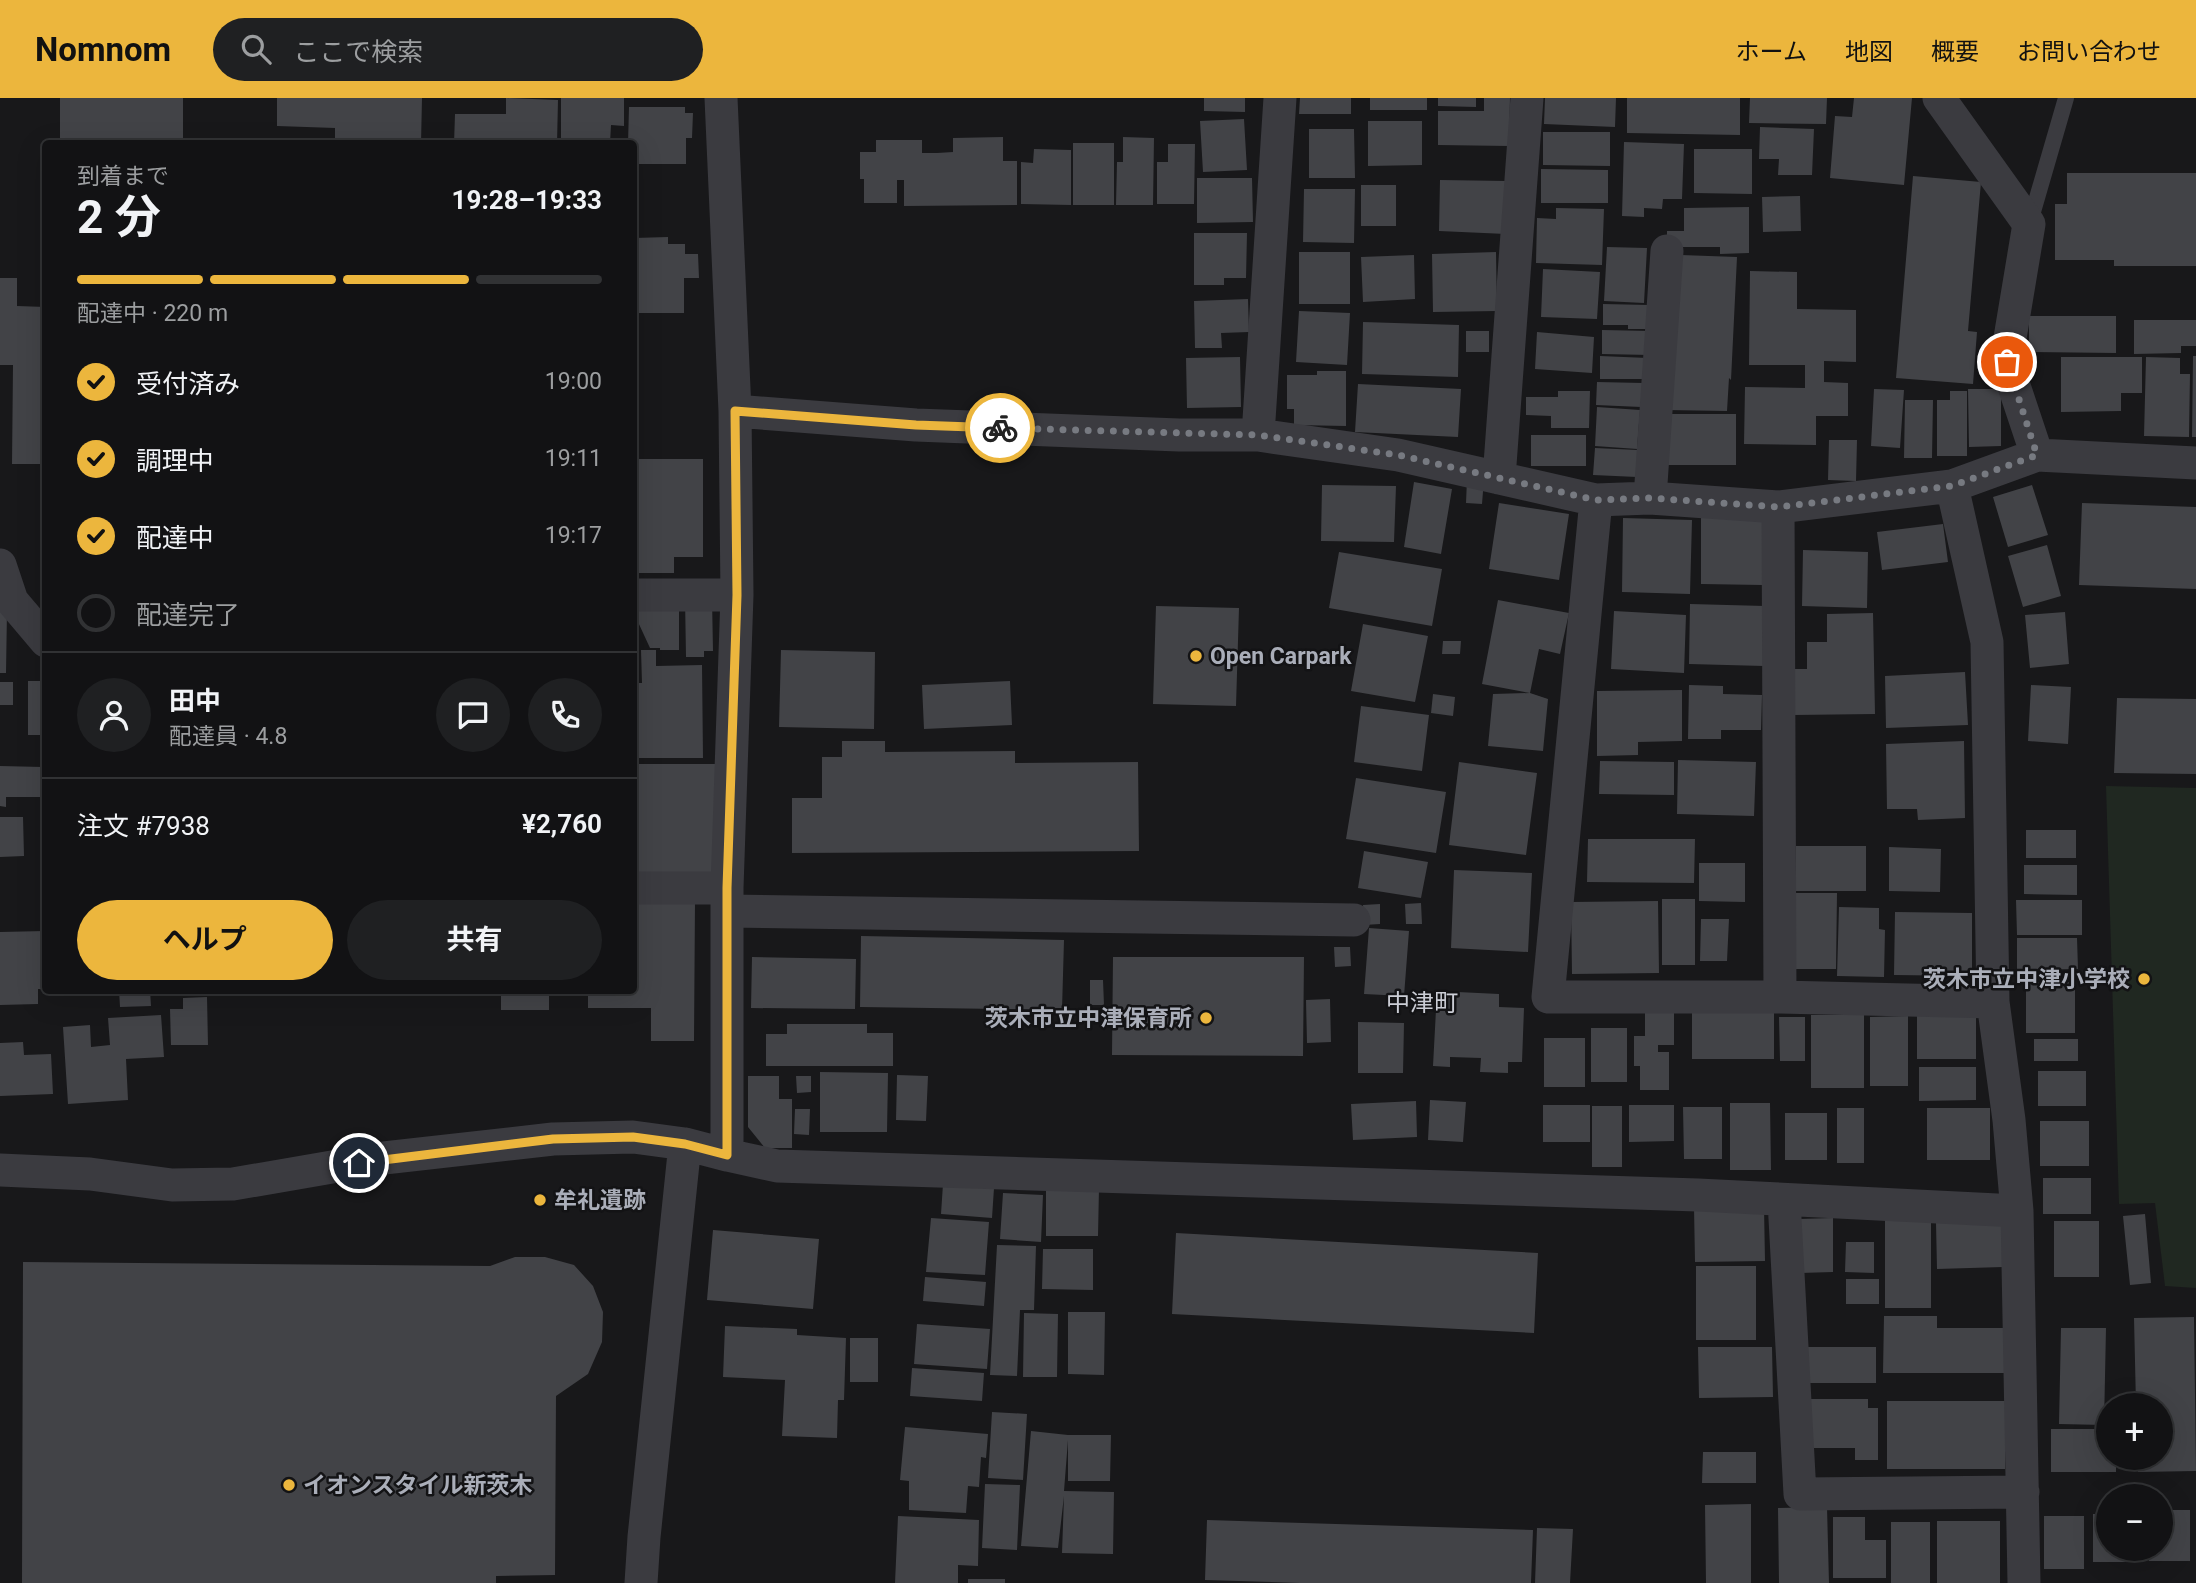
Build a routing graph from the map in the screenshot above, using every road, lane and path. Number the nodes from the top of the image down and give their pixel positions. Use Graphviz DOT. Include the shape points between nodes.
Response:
graph roads {
  1 [pos="721,98"];
  2 [pos="1280,98"];
  3 [pos="1527,98"];
  4 [pos="1939,98"];
  5 [pos="2066,98"];
  6 [pos="2029,225"];
  7 [pos="1667,251"];
  8 [pos="735,411"];
  9 [pos="1258,435"];
  10 [pos="2037,455"];
  11 [pos="2196,463"];
  12 [pos="1499,478"];
  13 [pos="1952,486"];
  14 [pos="1650,498"];
  15 [pos="1596,500"];
  16 [pos="1778,507"];
  17 [pos="0,565"];
  18 [pos="637,595"];
  19 [pos="737,595"];
  20 [pos="42,636"];
  21 [pos="637,888"];
  22 [pos="727,899"];
  23 [pos="1354,920"];
  24 [pos="1780,997"];
  25 [pos="1993,1002"];
  26 [pos="685,1144"];
  27 [pos="727,1155"];
  28 [pos="0,1170"];
  29 [pos="1784,1200"];
  30 [pos="2017,1212"];
  31 [pos="2023,1492"];
  32 [pos="641,1583"];
  33 [pos="2025,1583"];
  1 -- 8 [label="street"];
  2 -- 9 [label="street"];
  3 -- 12 [label="street"];
  4 -- 6 [label="street"];
  5 -- 6 [label="lane"];
  6 -- 10 [label="street" via="2007,362"];
  7 -- 14 [label="street"];
  8 -- 9 [label="street" via="916,425"];
  8 -- 19 [label="street"];
  9 -- 12 [label="street" via="1398,455"];
  10 -- 11 [label="street"];
  10 -- 13 [label="street"];
  12 -- 15 [label="street"];
  13 -- 16 [label="street"];
  13 -- 25 [label="street" via="1987,642"];
  14 -- 15 [label="street"];
  14 -- 16 [label="street"];
  15 -- 24 [label="street" via="1548,997"];
  16 -- 24 [label="street"];
  17 -- 20 [label="street" via="12,601"];
  18 -- 19 [label="street"];
  19 -- 22 [label="street"];
  21 -- 22 [label="street"];
  22 -- 23 [label="street"];
  22 -- 27 [label="street"];
  24 -- 25 [label="street"];
  25 -- 30 [label="street"];
  26 -- 27 [label="street"];
  26 -- 28 [label="street" via="633,1137 553,1139 384,1158 233,1184 172,1185 90,1174"];
  26 -- 32 [label="street"];
  27 -- 29 [label="street" via="777,1166"];
  29 -- 30 [label="street"];
  29 -- 31 [label="street" via="1800,1494"];
  30 -- 31 [label="street"];
  31 -- 33 [label="street"];
}
